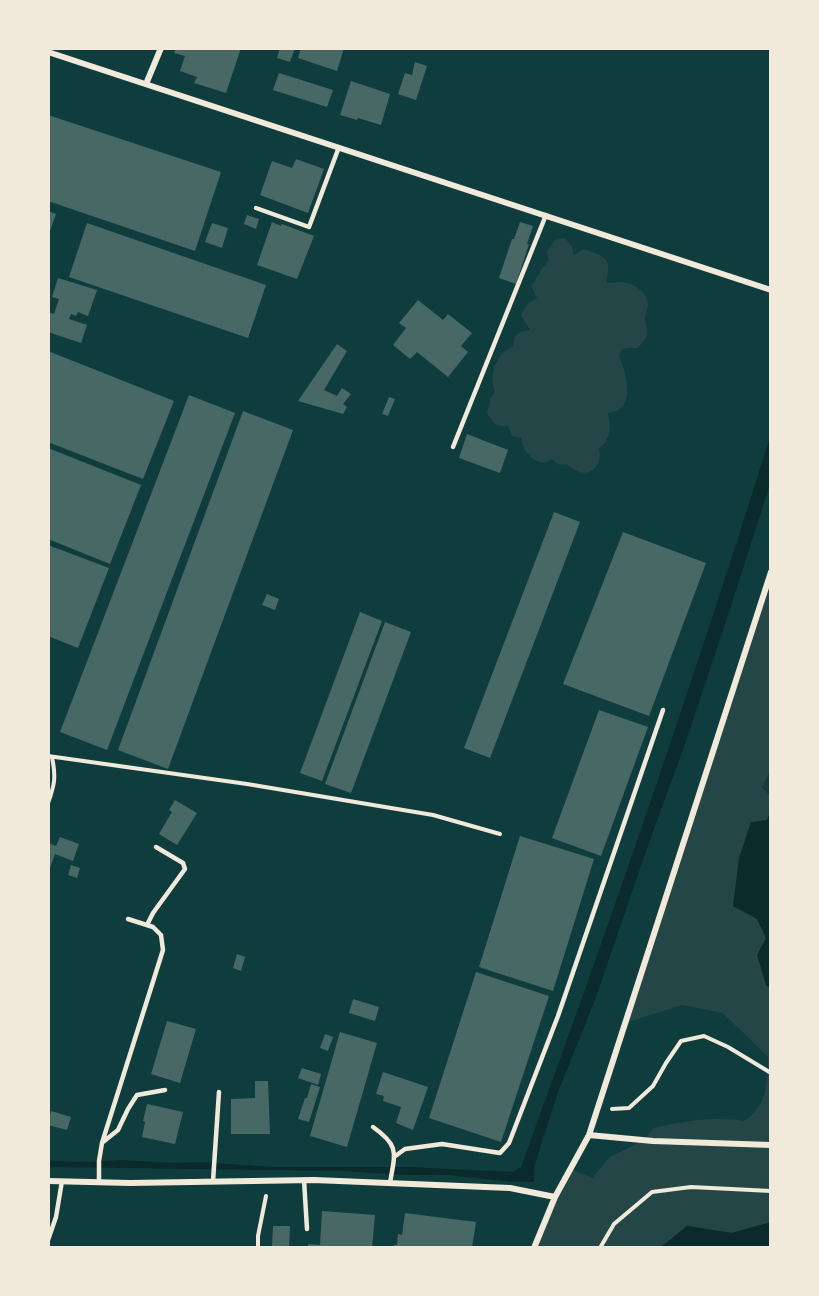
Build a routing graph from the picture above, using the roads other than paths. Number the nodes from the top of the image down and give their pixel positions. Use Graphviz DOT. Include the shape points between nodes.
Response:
graph roads {
  1 [pos="161,48"];
  2 [pos="48,52"];
  3 [pos="146,84"];
  4 [pos="339,147"];
  5 [pos="256,208"];
  6 [pos="546,215"];
  7 [pos="771,290"];
  8 [pos="453,447"];
  9 [pos="771,572"];
  10 [pos="663,710"];
  11 [pos="156,847"];
  12 [pos="128,919"];
  13 [pos="147,925"];
  14 [pos="165,1090"];
  15 [pos="219,1092"];
  16 [pos="373,1127"];
  17 [pos="589,1135"];
  18 [pos="102,1143"];
  19 [pos="771,1145"];
  20 [pos="394,1157"];
  21 [pos="304,1180"];
  22 [pos="48,1181"];
  23 [pos="62,1181"];
  24 [pos="213,1181"];
  25 [pos="99,1182"];
  26 [pos="390,1183"];
  27 [pos="555,1197"];
  28 [pos="307,1229"];
  29 [pos="48,1240"];
  30 [pos="534,1248"];
  1 -- 3 [label="street"];
  2 -- 3 [label="street"];
  3 -- 4 [label="street"];
  4 -- 5 [label="lane" via="309,227"];
  4 -- 6 [label="street"];
  6 -- 7 [label="street"];
  6 -- 8 [label="lane"];
  9 -- 17 [label="street"];
  10 -- 20 [label="lane" via="558,1016 509,1143 500,1153 442,1144 405,1149"];
  11 -- 13 [label="lane" via="183,863 185,869"];
  12 -- 13 [label="lane"];
  13 -- 18 [label="lane" via="161,935 163,950"];
  14 -- 18 [label="lane" via="137,1095 118,1130"];
  15 -- 24 [label="lane"];
  16 -- 20 [label="lane" via="394,1148"];
  17 -- 19 [label="street"];
  17 -- 27 [label="street"];
  18 -- 25 [label="lane"];
  20 -- 26 [label="lane"];
  21 -- 24 [label="street"];
  21 -- 26 [label="street"];
  21 -- 28 [label="lane"];
  22 -- 23 [label="street"];
  23 -- 25 [label="street"];
  23 -- 29 [label="lane"];
  24 -- 25 [label="street"];
  26 -- 27 [label="street" via="510,1188"];
  27 -- 30 [label="street"];
}
